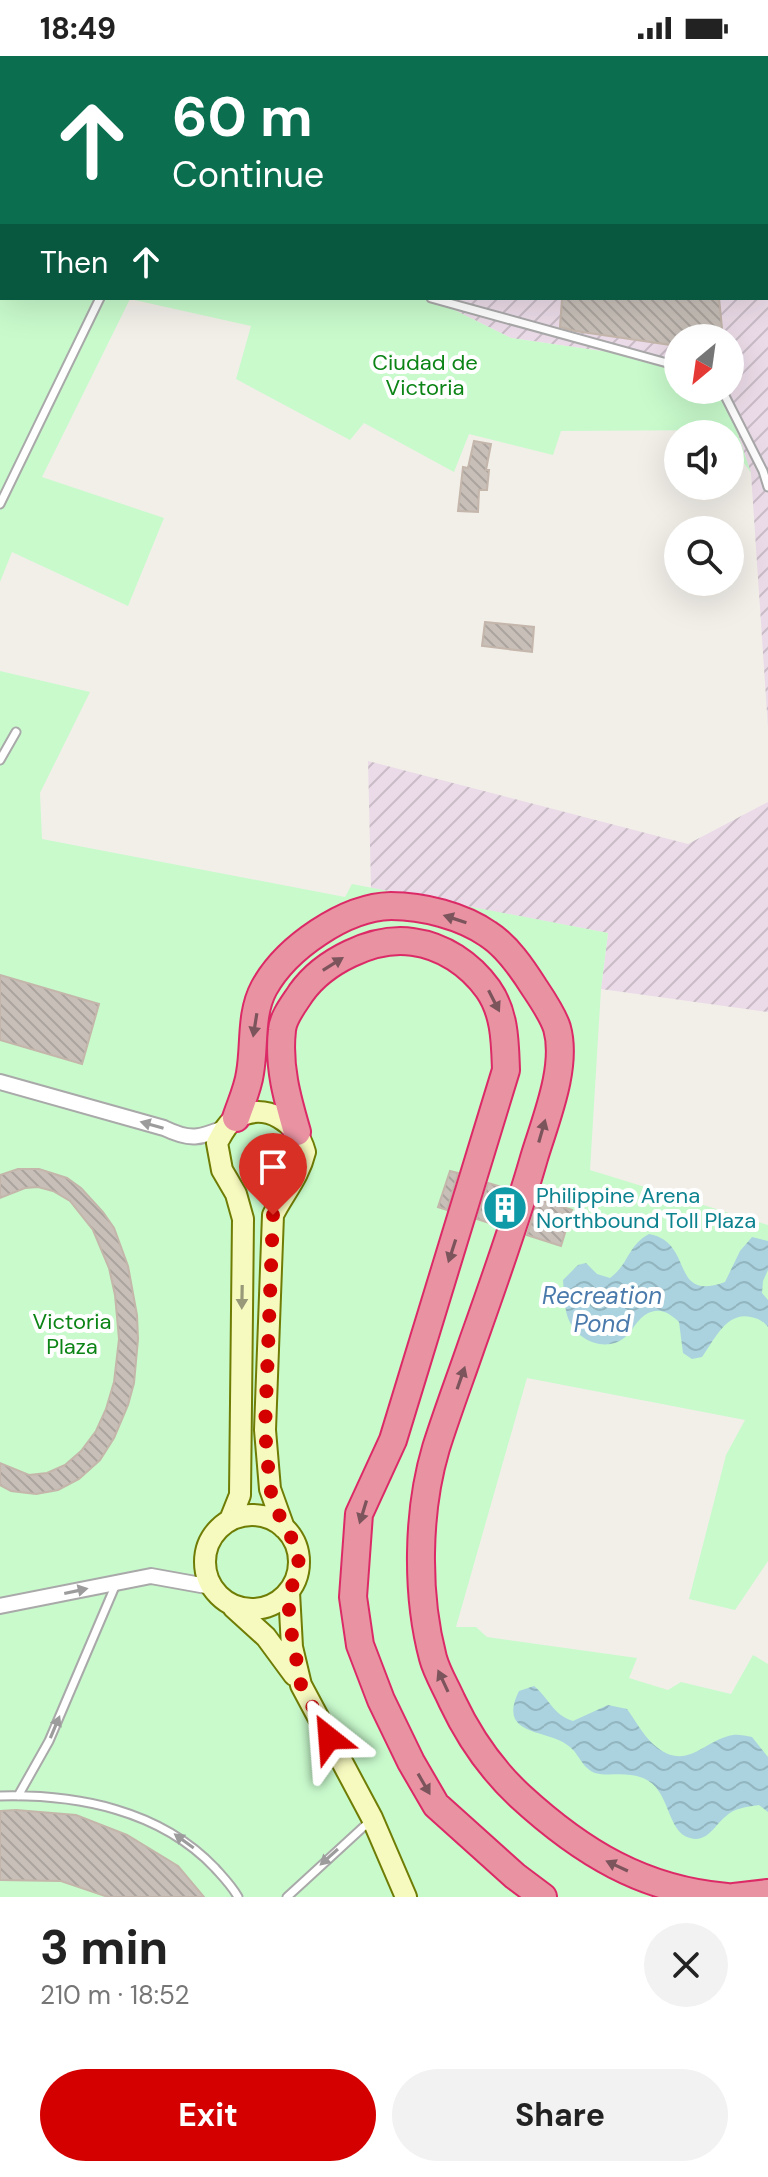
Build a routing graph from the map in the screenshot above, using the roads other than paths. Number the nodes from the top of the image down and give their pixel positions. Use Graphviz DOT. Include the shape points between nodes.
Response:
graph roads {
  1 [pos="99,300"];
  2 [pos="438,300"];
  3 [pos="664,362"];
  4 [pos="729,404"];
  5 [pos="768,487"];
  6 [pos="0,504"];
  7 [pos="16,732"];
  8 [pos="0,760"];
  9 [pos="0,1082"];
  10 [pos="231,1122"];
  11 [pos="297,1132"];
  12 [pos="230,1520"];
  13 [pos="284,1528"];
  14 [pos="117,1582"];
  15 [pos="212,1587"];
  16 [pos="289,1592"];
  17 [pos="228,1603"];
  18 [pos="0,1606"];
  19 [pos="301,1685"];
  20 [pos="0,1796"];
  21 [pos="18,1796"];
  22 [pos="372,1818"];
  23 [pos="768,1893"];
  24 [pos="238,1897"];
  25 [pos="287,1897"];
  26 [pos="406,1897"];
  27 [pos="543,1897"];
  28 [pos="727,1897"];
  29 [pos="734,1897"];
  1 -- 6 [label="lane"];
  2 -- 3 [label="lane"];
  4 -- 5 [label="lane"];
  7 -- 8 [label="lane"];
  10 -- 9 [label="street, one-way" via="204,1135 183,1137"];
  10 -- 11 [label="main road" via="270,1113"];
  10 -- 12 [label="main road, one-way" via="217,1143 222,1170 243,1219 240,1495"];
  28 -- 10 [label="highway, one-way" via="690,1894 644,1879 597,1857 552,1826 482,1755 434,1661 421,1597 423,1525 435,1451 517,1216 559,1075 557,1028 519,964 491,935 461,919 425,910 389,906 328,926 297,947 263,990 254,1022 250,1075"];
  11 -- 13 [label="main road" via="305,1152 302,1163 273,1215 265,1430 270,1489"];
  11 -- 27 [label="highway, one-way" via="282,1080 282,1028 311,979 363,949 412,941 467,965 488,989 500,1012 506,1070 393,1440 359,1514 353,1597 360,1645 381,1700 436,1805"];
  12 -- 13 [label="main road" via="254,1515"];
  12 -- 15 [label="main road" via="214,1533 205,1554 204,1570"];
  13 -- 16 [label="main road" via="299,1558"];
  14 -- 15 [label="street" via="151,1576"];
  18 -- 14 [label="street, one-way"];
  21 -- 14 [label="lane, one-way" via="49,1741"];
  15 -- 17 [label="main road"];
  16 -- 17 [label="main road" via="262,1608"];
  16 -- 19 [label="main road" via="292,1647"];
  17 -- 19 [label="main road" via="266,1637"];
  19 -- 22 [label="main road"];
  20 -- 21 [label="lane"];
  24 -- 21 [label="lane, one-way" via="201,1853 166,1828 115,1808"];
  22 -- 25 [label="lane, one-way"];
  22 -- 26 [label="main road"];
  23 -- 29 [label="highway"];
}
